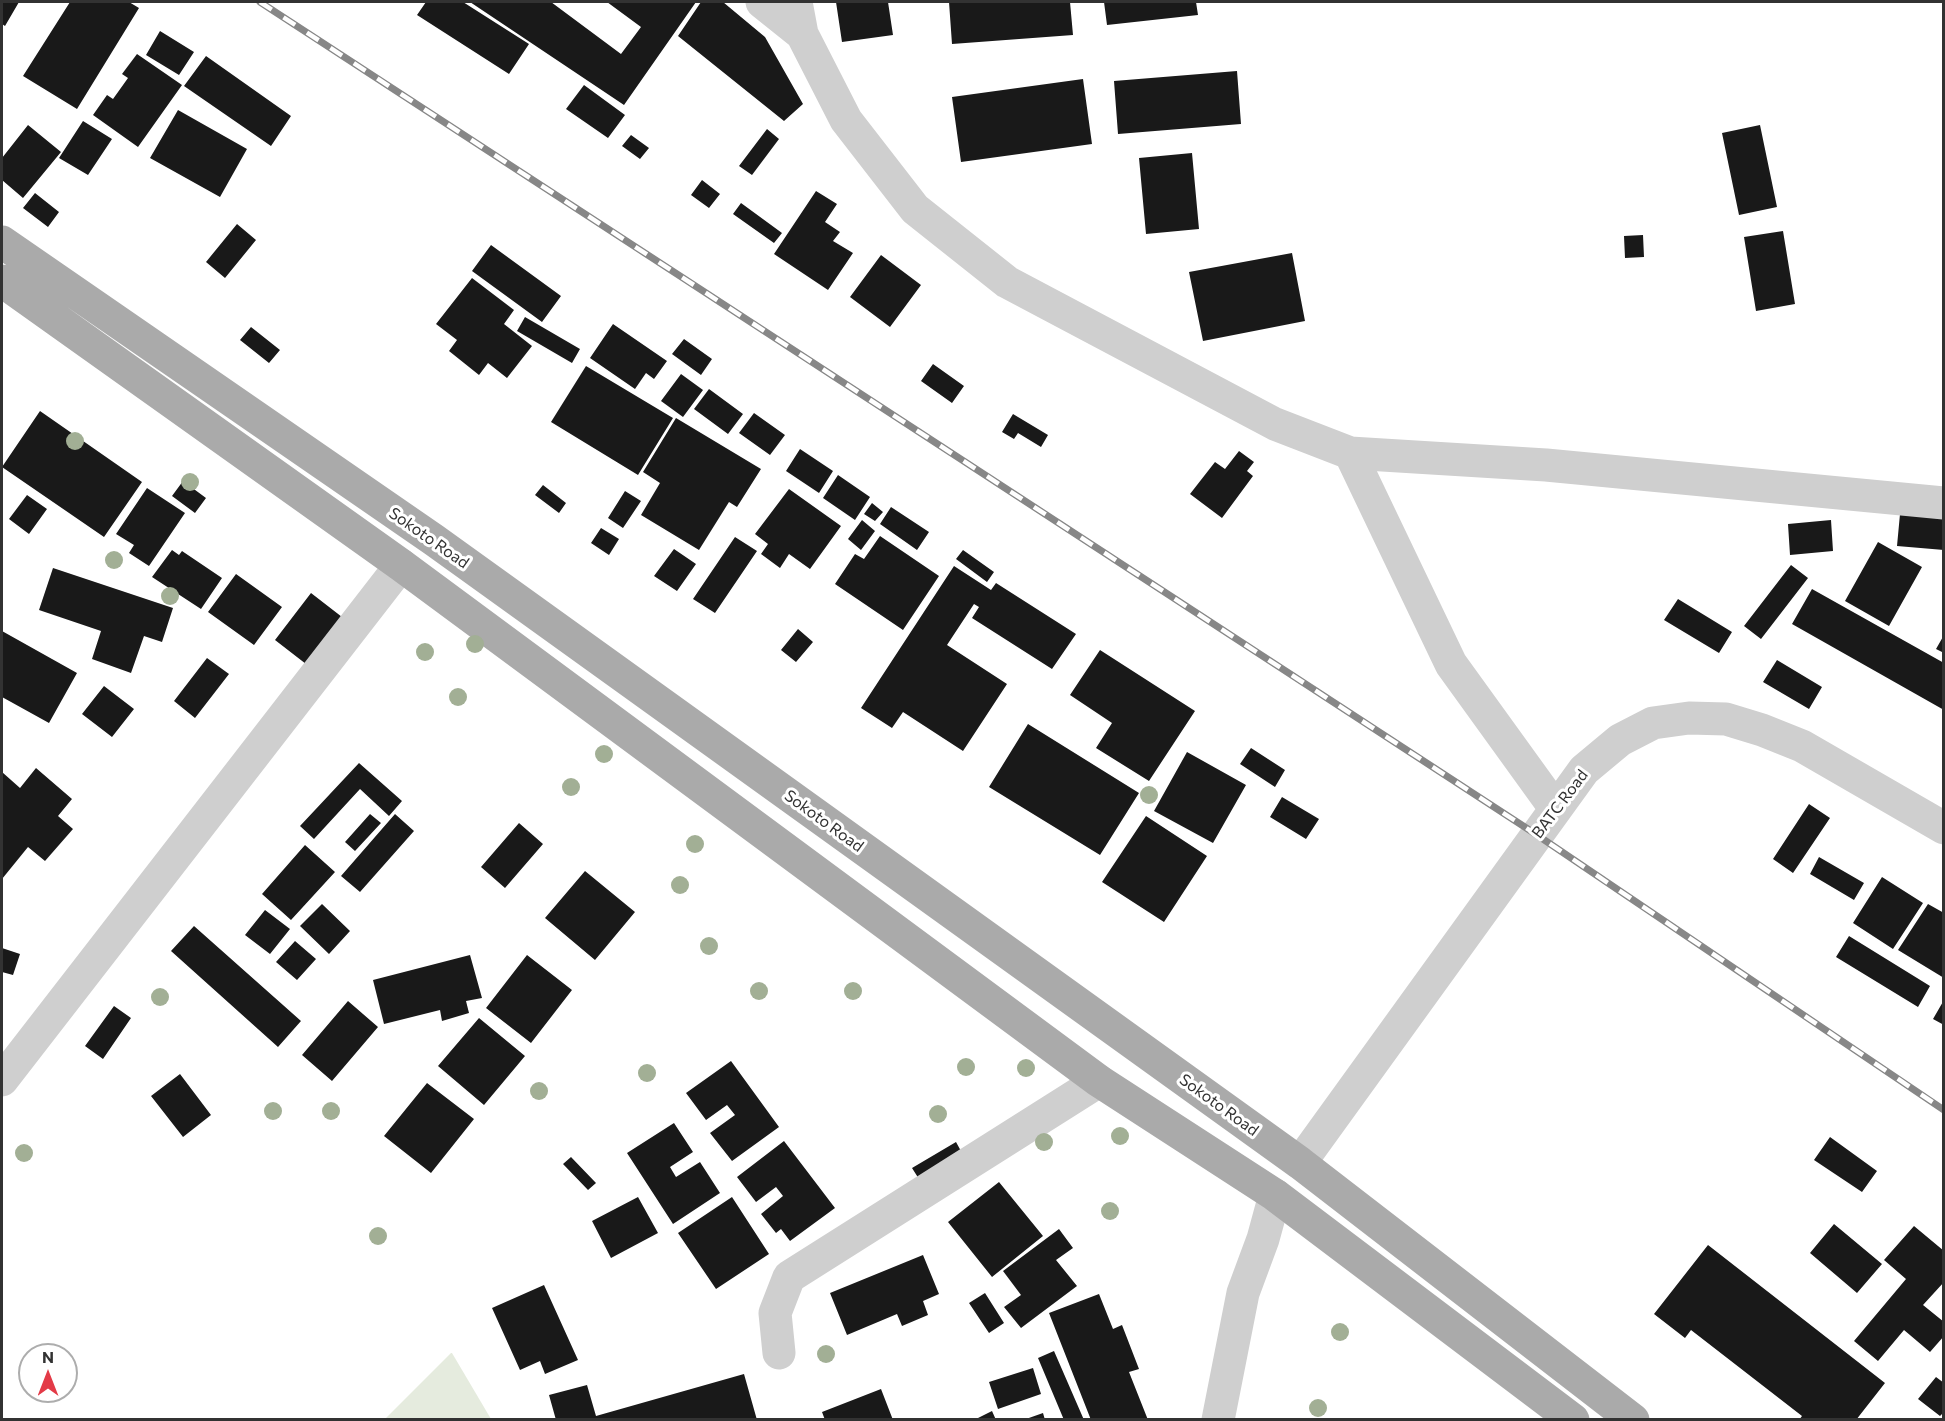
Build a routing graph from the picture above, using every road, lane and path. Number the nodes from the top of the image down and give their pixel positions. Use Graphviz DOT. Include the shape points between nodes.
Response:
graph roads {
  1 [pos="762,2"];
  2 [pos="796,2"];
  3 [pos="802,34"];
  4 [pos="2,242"];
  5 [pos="2,281"];
  6 [pos="1350,453"];
  7 [pos="1944,503"];
  8 [pos="401,565"];
  9 [pos="1555,808"];
  10 [pos="1944,828"];
  11 [pos="867,851"];
  12 [pos="838,888"];
  13 [pos="2,1080"];
  14 [pos="1099,1081"];
  15 [pos="1300,1163"];
  16 [pos="1275,1195"];
  17 [pos="779,1353"];
  18 [pos="1218,1419"];
  19 [pos="1574,1419"];
  20 [pos="1633,1419"];
  1 -- 3 [label="street"];
  2 -- 3 [label="street"];
  3 -- 6 [label="street" via="846,120 915,209 1007,282 1275,424"];
  4 -- 11 [label="main road, Sokoto Road" via="434,540"];
  5 -- 8 [label="main road"];
  6 -- 7 [label="street" via="1546,465"];
  6 -- 9 [label="street" via="1451,664"];
  8 -- 12 [label="main road"];
  8 -- 13 [label="street"];
  9 -- 10 [label="street, BATC Road" via="1584,770 1620,741 1653,723 1689,718 1726,719 1802,746"];
  9 -- 15 [label="street, BATC Road"];
  11 -- 12 [label="main road"];
  11 -- 15 [label="main road, Sokoto Road"];
  12 -- 14 [label="main road"];
  14 -- 16 [label="main road"];
  14 -- 17 [label="street" via="789,1277 775,1312"];
  15 -- 20 [label="main road, Sokoto Road"];
  16 -- 18 [label="street" via="1243,1293"];
  16 -- 19 [label="main road"];
}
